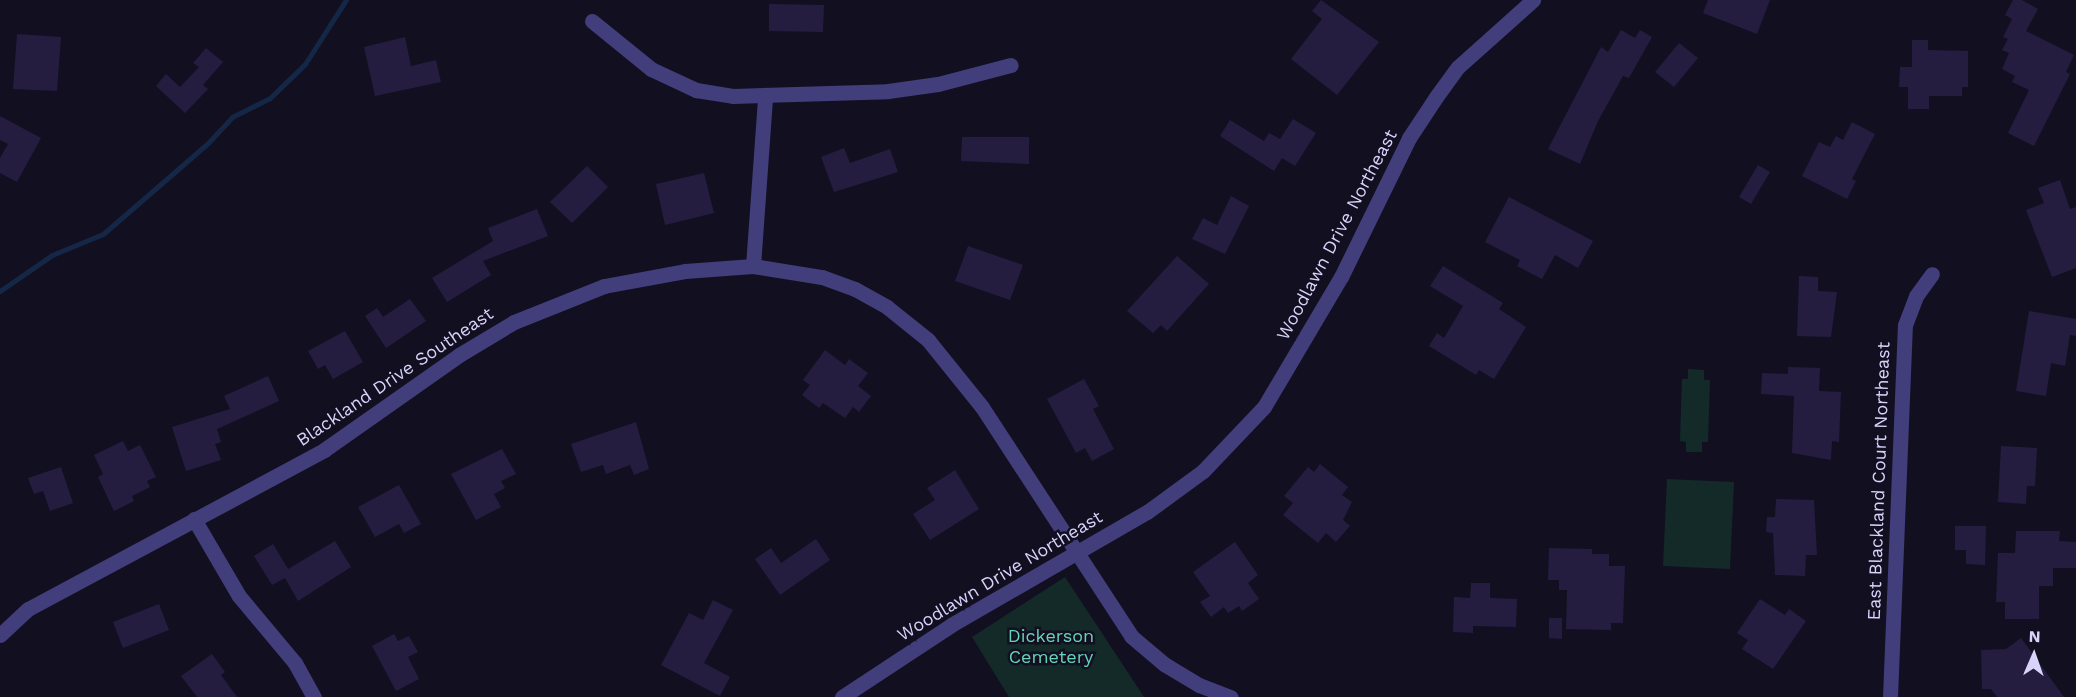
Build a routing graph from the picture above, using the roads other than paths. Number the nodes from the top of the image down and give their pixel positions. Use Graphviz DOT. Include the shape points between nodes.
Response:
graph roads {
  1 [pos="1533,0"];
  2 [pos="592,21"];
  3 [pos="1011,65"];
  4 [pos="765,98"];
  5 [pos="753,266"];
  6 [pos="1932,274"];
  7 [pos="194,519"];
  8 [pos="1075,554"];
  9 [pos="0,635"];
  10 [pos="314,697"];
  11 [pos="842,697"];
  12 [pos="1231,697"];
  13 [pos="1890,697"];
  1 -- 8 [label="street, Woodlawn Drive Northeast" via="1458,67 1436,97 1409,138 1341,277 1264,407 1203,471 1148,512"];
  2 -- 4 [label="street" via="629,55 671,79 715,94"];
  3 -- 4 [label="street" via="938,84 888,91"];
  4 -- 5 [label="street"];
  5 -- 7 [label="street, Blackland Drive Southeast" via="685,271 604,286 522,318 483,339 324,450"];
  5 -- 8 [label="street, Blackland Drive Southeast" via="811,274 855,289 887,307 928,340 982,407"];
  6 -- 13 [label="street, East Blackland Court Northeast" via="1916,296 1905,325"];
  7 -- 9 [label="street, Blackland Drive Southeast" via="28,609"];
  7 -- 10 [label="street" via="239,596 295,663"];
  8 -- 11 [label="street, Woodlawn Drive Northeast" via="951,625"];
  8 -- 12 [label="street, Blackland Drive Southeast" via="1131,636 1164,664 1199,685"];
}
